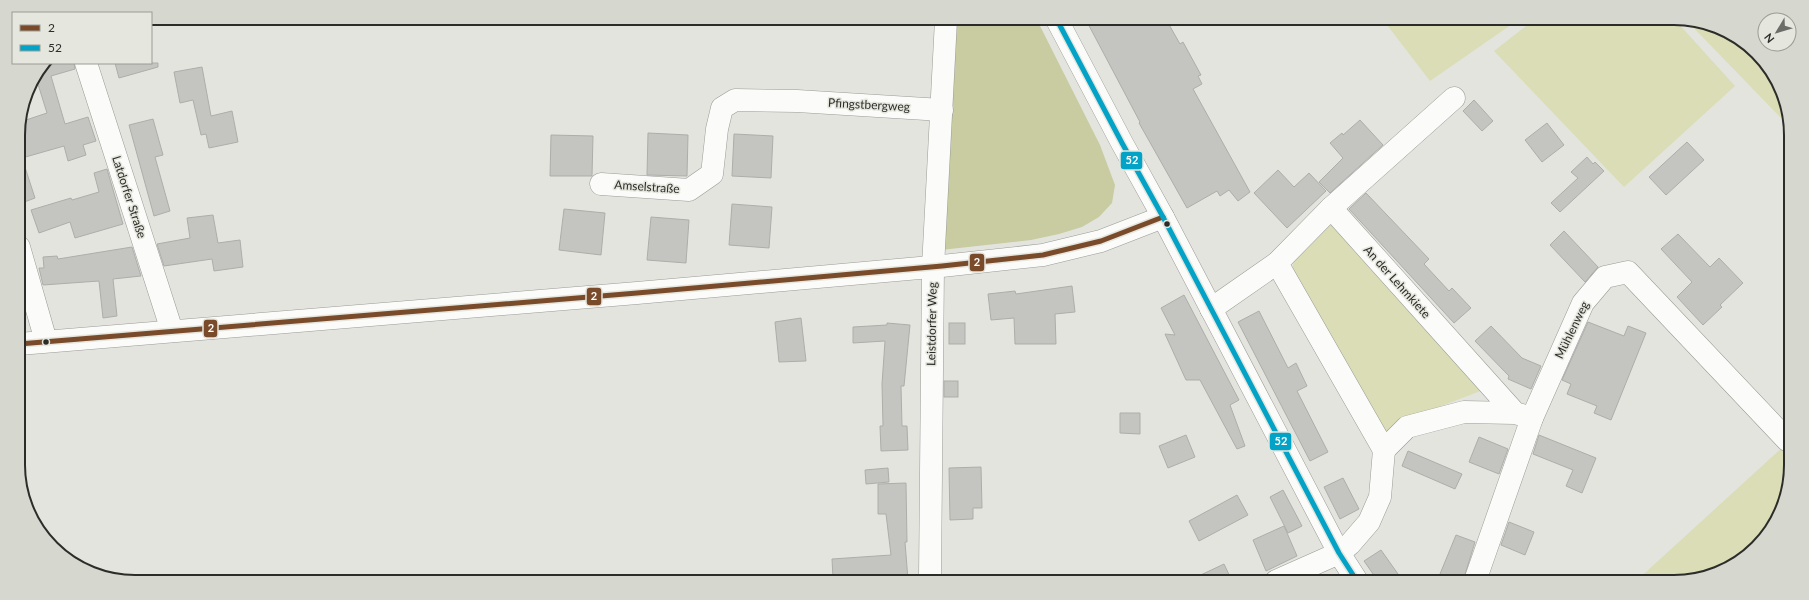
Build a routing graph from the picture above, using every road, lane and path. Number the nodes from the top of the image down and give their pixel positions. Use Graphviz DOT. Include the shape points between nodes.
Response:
graph roads {
  1 [pos="946,25"];
  2 [pos="1060,25"];
  3 [pos="86,64"];
  4 [pos="1454,98"];
  5 [pos="797,101"];
  6 [pos="942,110"];
  7 [pos="601,184"];
  8 [pos="1331,208"];
  9 [pos="1163,217"];
  10 [pos="1277,263"];
  11 [pos="933,267"];
  12 [pos="25,268"];
  13 [pos="1211,309"];
  14 [pos="172,331"];
  15 [pos="46,341"];
  16 [pos="25,343"];
  17 [pos="1523,416"];
  18 [pos="1784,437"];
  19 [pos="1384,450"];
  20 [pos="1339,553"];
  21 [pos="930,575"];
  22 [pos="1290,575"];
  23 [pos="1353,575"];
  24 [pos="1477,575"];
  1 -- 6 [label="street, Leistdorfer Weg"];
  2 -- 9 [label="street"];
  3 -- 14 [label="street, Latdorfer Straße"];
  4 -- 8 [label="street"];
  5 -- 6 [label="street, Pfingstbergweg"];
  5 -- 7 [label="street, Amselstraße" via="735,100 722,108 712,174 689,190"];
  6 -- 11 [label="street, Leistdorfer Weg"];
  8 -- 10 [label="street"];
  8 -- 17 [label="street, An der Lehmkiete"];
  9 -- 11 [label="street" via="1101,241 1043,255"];
  9 -- 13 [label="street"];
  10 -- 13 [label="street"];
  10 -- 19 [label="street"];
  11 -- 14 [label="street"];
  11 -- 21 [label="street, Leistdorfer Weg"];
  12 -- 15 [label="street"];
  13 -- 20 [label="street"];
  14 -- 15 [label="street"];
  15 -- 16 [label="street"];
  17 -- 18 [label="street, Mühlenweg" via="1583,303 1605,277 1628,272"];
  17 -- 19 [label="street" via="1464,412 1406,427"];
  17 -- 24 [label="street, Mühlenweg"];
  19 -- 20 [label="street" via="1380,498 1369,522"];
  20 -- 22 [label="street"];
  20 -- 23 [label="street"];
}
